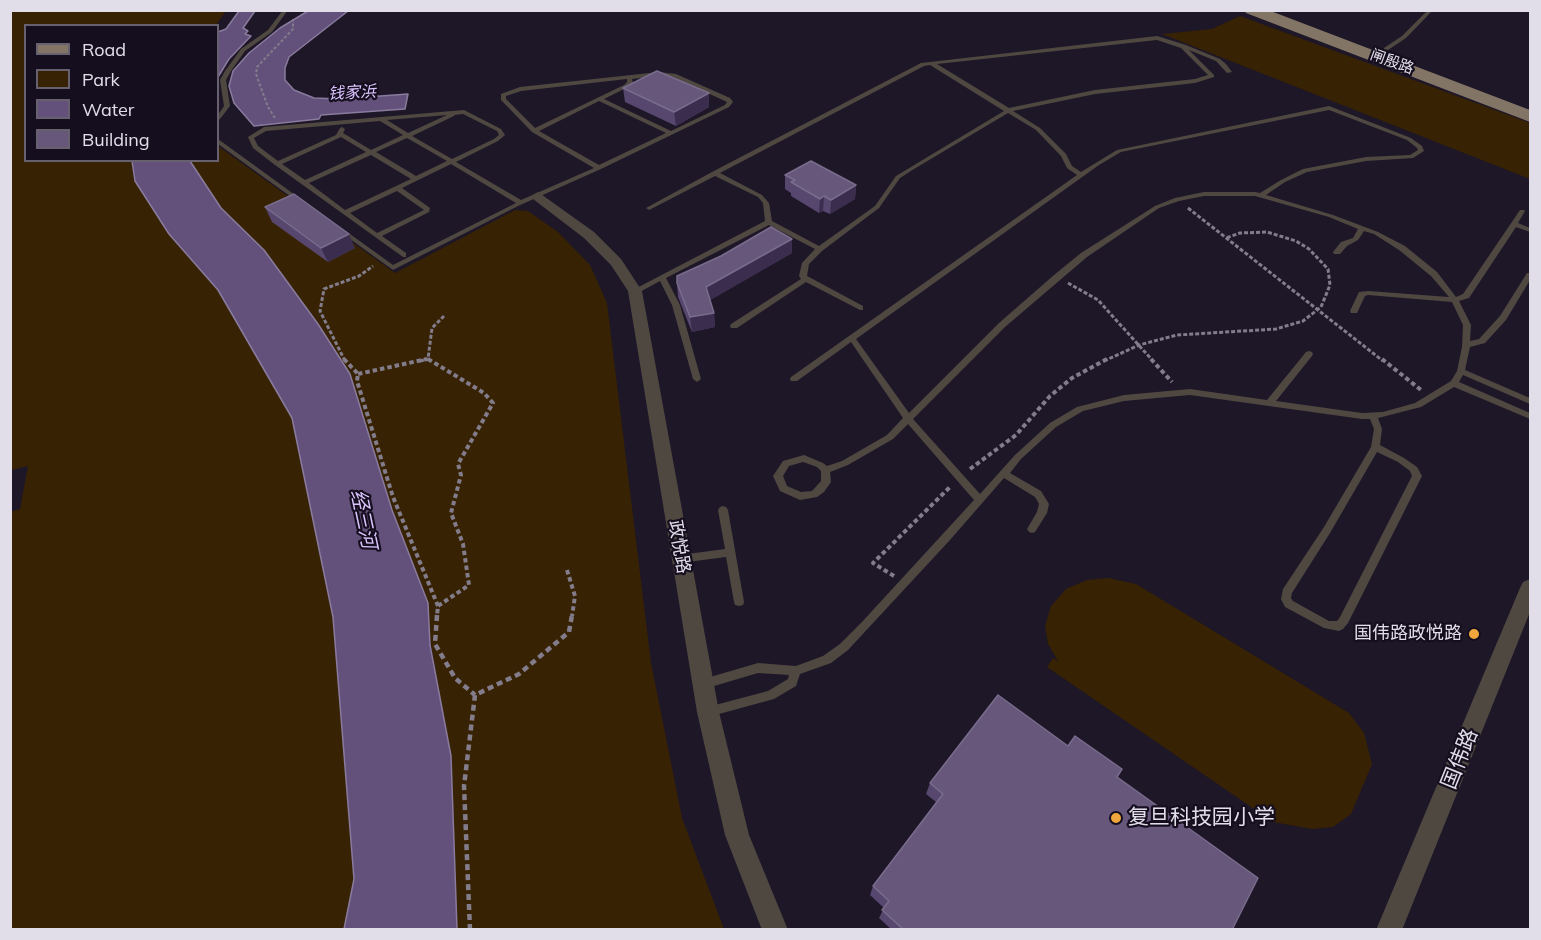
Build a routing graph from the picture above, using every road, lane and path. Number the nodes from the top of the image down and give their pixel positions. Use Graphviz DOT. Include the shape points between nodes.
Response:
graph roads {
  1 [pos="286,10"];
  2 [pos="1252,10"];
  3 [pos="1281,10"];
  4 [pos="1431,10"];
  5 [pos="291,16"];
  6 [pos="1171,41"];
  7 [pos="1386,49"];
  8 [pos="931,63"];
  9 [pos="1228,72"];
  10 [pos="629,77"];
  11 [pos="599,99"];
  12 [pos="1530,103"];
  13 [pos="1009,110"];
  14 [pos="458,112"];
  15 [pos="1530,116"];
  16 [pos="219,117"];
  17 [pos="382,120"];
  18 [pos="343,123"];
  19 [pos="281,127"];
  20 [pos="534,131"];
  21 [pos="671,133"];
  22 [pos="341,135"];
  23 [pos="408,136"];
  24 [pos="219,142"];
  25 [pos="371,153"];
  26 [pos="452,163"];
  27 [pos="277,164"];
  28 [pos="600,168"];
  29 [pos="714,173"];
  30 [pos="1081,175"];
  31 [pos="416,179"];
  32 [pos="304,183"];
  33 [pos="397,188"];
  34 [pos="1260,196"];
  35 [pos="1177,199"];
  36 [pos="529,200"];
  37 [pos="304,204"];
  38 [pos="649,208"];
  39 [pos="1522,211"];
  40 [pos="345,213"];
  41 [pos="769,222"];
  42 [pos="1514,224"];
  43 [pos="333,225"];
  44 [pos="1362,228"];
  45 [pos="1530,230"];
  46 [pos="377,236"];
  47 [pos="1226,238"];
  48 [pos="819,249"];
  49 [pos="1337,252"];
  50 [pos="404,255"];
  51 [pos="381,260"];
  52 [pos="1530,275"];
  53 [pos="1057,277"];
  54 [pos="662,278"];
  55 [pos="806,279"];
  56 [pos="635,291"];
  57 [pos="1455,300"];
  58 [pos="860,308"];
  59 [pos="1318,309"];
  60 [pos="1354,311"];
  61 [pos="444,316"];
  62 [pos="734,326"];
  63 [pos="852,338"];
  64 [pos="1139,345"];
  65 [pos="1467,345"];
  66 [pos="1309,354"];
  67 [pos="428,360"];
  68 [pos="1461,371"];
  69 [pos="358,374"];
  70 [pos="697,379"];
  71 [pos="794,379"];
  72 [pos="1454,383"];
  73 [pos="1182,393"];
  74 [pos="1431,398"];
  75 [pos="1530,401"];
  76 [pos="1270,402"];
  77 [pos="1373,415"];
  78 [pos="1530,416"];
  79 [pos="909,420"];
  80 [pos="1375,447"];
  81 [pos="825,470"];
  82 [pos="1004,473"];
  83 [pos="960,478"];
  84 [pos="980,500"];
  85 [pos="723,510"];
  86 [pos="1032,529"];
  87 [pos="731,552"];
  88 [pos="680,559"];
  89 [pos="567,570"];
  90 [pos="904,584"];
  91 [pos="1530,588"];
  92 [pos="739,602"];
  93 [pos="438,606"];
  94 [pos="796,671"];
  95 [pos="704,684"];
  96 [pos="475,695"];
  97 [pos="708,712"];
  98 [pos="470,930"];
  99 [pos="775,930"];
  100 [pos="1389,930"];
  1 -- 16 [label="lane" via="228,71 223,80 227,106"];
  2 -- 15 [label="main road, 闸殷路"];
  3 -- 7 [label="main road, 闸殷路"];
  4 -- 7 [label="lane"];
  5 -- 19 [label="path" via="293,29 257,67 256,74 268,107"];
  6 -- 8 [label="lane" via="1147,38"];
  6 -- 9 [label="lane" via="1218,60"];
  6 -- 13 [label="lane" via="1183,47 1212,76 1095,92"];
  7 -- 12 [label="main road, 闸殷路"];
  8 -- 13 [label="lane"];
  8 -- 29 [label="lane" via="920,65"];
  10 -- 11 [label="lane" via="626,86"];
  10 -- 20 [label="lane" via="520,89 503,95"];
  10 -- 21 [label="lane" via="674,75 730,102"];
  11 -- 20 [label="lane"];
  11 -- 21 [label="lane"];
  13 -- 30 [label="lane" via="1046,137"];
  13 -- 48 [label="lane" via="898,177 877,207"];
  14 -- 17 [label="lane"];
  14 -- 23 [label="lane"];
  14 -- 26 [label="lane" via="499,130 502,135"];
  17 -- 18 [label="lane"];
  17 -- 23 [label="lane"];
  18 -- 19 [label="lane"];
  18 -- 22 [label="lane"];
  19 -- 27 [label="lane" via="264,129 251,137 255,147"];
  20 -- 28 [label="lane"];
  21 -- 28 [label="lane"];
  22 -- 25 [label="lane"];
  22 -- 27 [label="lane"];
  23 -- 25 [label="lane"];
  23 -- 26 [label="lane"];
  24 -- 37 [label="lane"];
  25 -- 31 [label="lane"];
  25 -- 32 [label="lane"];
  26 -- 31 [label="lane"];
  26 -- 36 [label="lane"];
  27 -- 32 [label="lane"];
  28 -- 36 [label="lane"];
  29 -- 38 [label="lane"];
  29 -- 41 [label="lane" via="760,196 766,203"];
  30 -- 34 [label="lane" via="1119,151 1316,109 1337,109 1410,139 1420,147 1421,151 1411,157 1366,159 1305,170"];
  30 -- 63 [label="lane"];
  31 -- 33 [label="lane"];
  32 -- 40 [label="lane"];
  33 -- 40 [label="lane"];
  33 -- 46 [label="lane" via="427,211"];
  34 -- 35 [label="lane" via="1204,194"];
  34 -- 44 [label="lane"];
  35 -- 47 [label="path"];
  35 -- 53 [label="lane" via="1134,221"];
  36 -- 51 [label="lane" via="393,268"];
  36 -- 56 [label="street, 政悦路" via="589,235 616,262"];
  39 -- 42 [label="lane"];
  40 -- 46 [label="lane"];
  41 -- 48 [label="lane"];
  41 -- 54 [label="lane"];
  42 -- 45 [label="lane"];
  42 -- 57 [label="lane" via="1466,296"];
  43 -- 51 [label="lane"];
  44 -- 49 [label="lane" via="1356,239"];
  44 -- 57 [label="lane" via="1402,248 1434,274"];
  46 -- 50 [label="lane"];
  47 -- 59 [label="path"];
  47 -- 59 [label="path" via="1267,232 1309,249 1328,269 1329,285"];
  48 -- 55 [label="lane" via="806,263"];
  51 -- 69 [label="path" via="359,276 324,289 320,311 346,363"];
  52 -- 65 [label="lane" via="1486,337"];
  53 -- 64 [label="path" via="1090,293"];
  53 -- 79 [label="lane" via="1002,325"];
  54 -- 56 [label="lane"];
  54 -- 70 [label="lane" via="676,305"];
  55 -- 58 [label="lane"];
  55 -- 62 [label="lane"];
  56 -- 88 [label="street, 政悦路"];
  57 -- 60 [label="lane" via="1368,293 1362,294"];
  57 -- 65 [label="lane" via="1467,325"];
  59 -- 64 [label="path" via="1303,321 1276,329 1177,335"];
  59 -- 74 [label="path"];
  61 -- 67 [label="path" via="432,328"];
  63 -- 71 [label="lane"];
  63 -- 79 [label="lane"];
  64 -- 73 [label="path"];
  64 -- 83 [label="path" via="1072,378 1050,396 1016,435"];
  65 -- 68 [label="lane"];
  66 -- 76 [label="lane"];
  67 -- 69 [label="path"];
  67 -- 93 [label="path" via="484,393 493,403 458,465 461,475 451,513 463,544 469,585"];
  68 -- 72 [label="lane"];
  68 -- 75 [label="lane"];
  69 -- 93 [label="path" via="393,497"];
  72 -- 74 [label="lane"];
  72 -- 78 [label="lane"];
  73 -- 76 [label="lane"];
  73 -- 82 [label="lane" via="1124,398 1080,409 1053,425"];
  74 -- 77 [label="lane" via="1418,405"];
  76 -- 77 [label="lane"];
  77 -- 80 [label="lane" via="1378,429"];
  79 -- 81 [label="lane" via="873,449"];
  79 -- 83 [label="lane"];
  80 -- 80 [label="lane" via="1287,592 1289,604 1328,625 1339,626 1344,620 1417,476 1401,460"];
  81 -- 81 [label="lane" via="815,462 793,460 780,470 778,479 789,493 809,495 826,482"];
  82 -- 84 [label="lane"];
  82 -- 86 [label="lane" via="1038,494 1044,504"];
  83 -- 84 [label="lane"];
  83 -- 90 [label="path" via="873,562"];
  84 -- 90 [label="lane"];
  85 -- 87 [label="lane"];
  87 -- 88 [label="lane"];
  87 -- 92 [label="lane"];
  88 -- 95 [label="street, 政悦路"];
  89 -- 96 [label="path" via="575,596 569,632 519,674"];
  90 -- 94 [label="lane" via="844,647 827,660"];
  91 -- 100 [label="street, 国伟路"];
  93 -- 96 [label="path" via="435,644 455,678"];
  94 -- 95 [label="lane" via="758,668"];
  94 -- 97 [label="lane" via="792,682 770,695"];
  95 -- 97 [label="street, 政悦路"];
  96 -- 98 [label="path" via="464,786"];
  97 -- 99 [label="street, 政悦路" via="737,835"];
}
